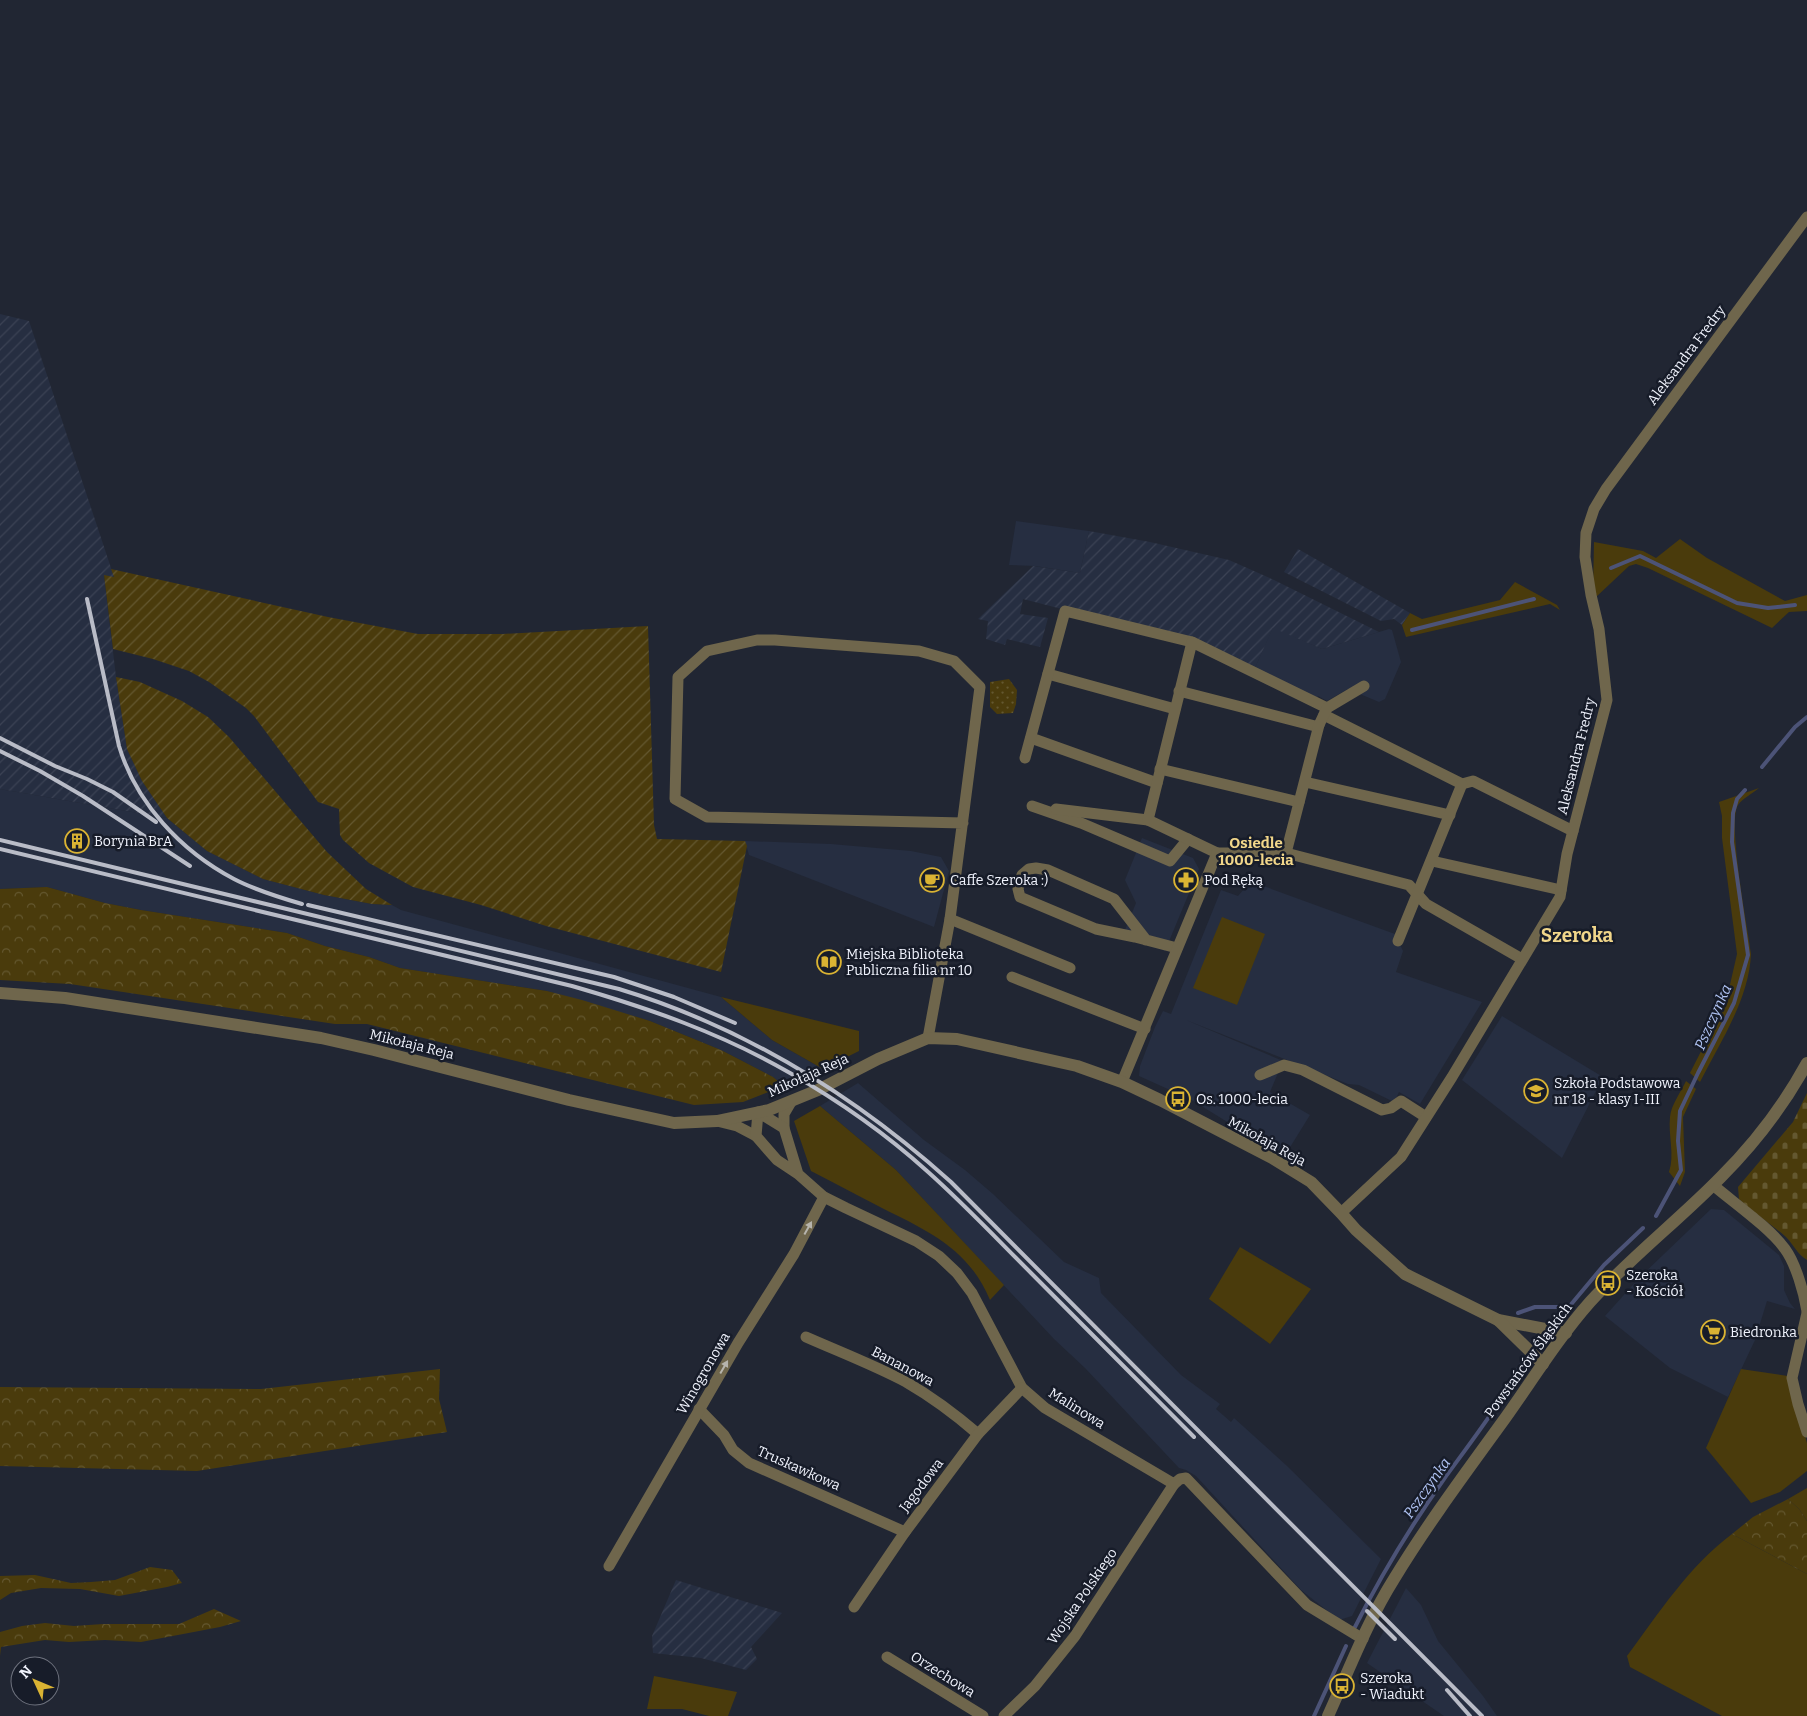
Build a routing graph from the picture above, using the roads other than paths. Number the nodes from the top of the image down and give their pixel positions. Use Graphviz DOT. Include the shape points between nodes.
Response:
graph roads {
  1 [pos="1807,217"];
  2 [pos="1192,642"];
  3 [pos="1048,674"];
  4 [pos="1364,686"];
  5 [pos="1179,691"];
  6 [pos="1175,708"];
  7 [pos="1324,716"];
  8 [pos="1031,738"];
  9 [pos="1026,758"];
  10 [pos="1160,769"];
  11 [pos="1305,782"];
  12 [pos="1157,783"];
  13 [pos="1462,784"];
  14 [pos="1299,802"];
  15 [pos="1450,815"];
  16 [pos="1148,820"];
  17 [pos="963,824"];
  18 [pos="1573,831"];
  19 [pos="1188,839"];
  20 [pos="1216,853"];
  21 [pos="1286,853"];
  22 [pos="1432,861"];
  23 [pos="1561,890"];
  24 [pos="1417,894"];
  25 [pos="950,920"];
  26 [pos="1146,940"];
  27 [pos="1398,941"];
  28 [pos="1177,948"];
  29 [pos="1522,959"];
  30 [pos="1070,968"];
  31 [pos="1012,977"];
  32 [pos="0,993"];
  33 [pos="1144,1029"];
  34 [pos="928,1038"];
  35 [pos="1807,1063"];
  36 [pos="1260,1075"];
  37 [pos="1122,1082"];
  38 [pos="791,1102"];
  39 [pos="758,1112"];
  40 [pos="1426,1117"];
  41 [pos="717,1121"];
  42 [pos="784,1128"];
  43 [pos="756,1136"];
  44 [pos="798,1174"];
  45 [pos="1712,1185"];
  46 [pos="824,1197"];
  47 [pos="1341,1213"];
  48 [pos="1807,1312"];
  49 [pos="1498,1320"];
  50 [pos="1566,1332"];
  51 [pos="806,1338"];
  52 [pos="1543,1364"];
  53 [pos="1022,1388"];
  54 [pos="699,1409"];
  55 [pos="1807,1432"];
  56 [pos="978,1434"];
  57 [pos="1174,1484"];
  58 [pos="905,1532"];
  59 [pos="609,1566"];
  60 [pos="854,1607"];
  61 [pos="1363,1639"];
  62 [pos="887,1657"];
  63 [pos="983,1716"];
  64 [pos="1004,1716"];
  65 [pos="1328,1716"];
  1 -- 18 [label="street, Aleksandra Fredry" via="1606,488 1594,510 1586,533 1585,557 1599,629 1607,700"];
  2 -- 3 [label="street" via="1065,611"];
  2 -- 5 [label="street"];
  2 -- 7 [label="street"];
  3 -- 6 [label="street"];
  3 -- 8 [label="street"];
  4 -- 7 [label="street"];
  5 -- 6 [label="street"];
  5 -- 7 [label="street" via="1315,726"];
  6 -- 10 [label="street"];
  7 -- 11 [label="street"];
  7 -- 13 [label="street"];
  8 -- 9 [label="street"];
  8 -- 12 [label="street"];
  10 -- 12 [label="street"];
  10 -- 14 [label="street"];
  11 -- 14 [label="street"];
  11 -- 15 [label="street"];
  12 -- 16 [label="street"];
  13 -- 15 [label="street"];
  13 -- 18 [label="street" via="1473,781"];
  14 -- 21 [label="street"];
  15 -- 22 [label="street"];
  16 -- 19 [label="street"];
  16 -- 19 [label="street" via="1032,806 1082,823 1170,861"];
  17 -- 17 [label="street" via="980,686 954,661 919,651 756,640 707,651 678,678 675,799 707,817"];
  17 -- 25 [label="street"];
  18 -- 23 [label="street, Aleksandra Fredry"];
  19 -- 20 [label="street"];
  20 -- 21 [label="street"];
  20 -- 28 [label="street"];
  21 -- 24 [label="street" via="1409,885"];
  22 -- 23 [label="street"];
  22 -- 24 [label="street"];
  23 -- 29 [label="street, Aleksandra Fredry" via="1560,897"];
  24 -- 27 [label="street"];
  24 -- 29 [label="street" via="1426,904"];
  25 -- 30 [label="street"];
  25 -- 34 [label="street"];
  26 -- 26 [label="street" via="1096,929 1020,897 1018,889 1022,875 1028,869 1048,870 1114,899"];
  26 -- 28 [label="street"];
  28 -- 33 [label="street"];
  29 -- 40 [label="street, Aleksandra Fredry"];
  31 -- 33 [label="street"];
  32 -- 41 [label="street, Mikołaja Reja" via="65,998 321,1038 674,1123"];
  33 -- 37 [label="street"];
  34 -- 37 [label="street, Mikołaja Reja" via="957,1039 1077,1066"];
  34 -- 38 [label="street, Mikołaja Reja"];
  35 -- 45 [label="street, Powstańców Śląskich" via="1763,1130"];
  36 -- 40 [label="street" via="1284,1065 1303,1070 1382,1110 1401,1101"];
  37 -- 47 [label="street, Mikołaja Reja" via="1272,1158 1311,1182"];
  38 -- 39 [label="street, Mikołaja Reja"];
  38 -- 42 [label="street" via="784,1114"];
  39 -- 41 [label="street, Mikołaja Reja"];
  39 -- 42 [label="street"];
  39 -- 43 [label="street"];
  40 -- 47 [label="street, Aleksandra Fredry" via="1401,1157"];
  41 -- 43 [label="street" via="737,1126"];
  42 -- 44 [label="street"];
  43 -- 44 [label="street, Malinowa" via="777,1160"];
  44 -- 46 [label="street, Malinowa"];
  45 -- 48 [label="street" via="1786,1249 1805,1297"];
  45 -- 50 [label="street, Powstańców Śląskich" via="1623,1267"];
  46 -- 53 [label="street, Malinowa" via="916,1241 952,1267 972,1293"];
  54 -- 46 [label="street, Winogronowa, one-way" via="794,1254"];
  47 -- 49 [label="street, Mikołaja Reja" via="1405,1274"];
  48 -- 55 [label="street" via="1792,1378"];
  49 -- 50 [label="street, Mikołaja Reja"];
  49 -- 52 [label="street, Mikołaja Reja"];
  50 -- 52 [label="street, Powstańców Śląskich"];
  51 -- 56 [label="street, Bananowa" via="907,1383"];
  52 -- 61 [label="street, Powstańców Śląskich" via="1442,1504 1393,1581"];
  53 -- 56 [label="street, Jagodowa"];
  53 -- 57 [label="street, Malinowa" via="1046,1408"];
  54 -- 58 [label="street, Truskawkowa" via="748,1463"];
  54 -- 59 [label="street, Winogronowa"];
  56 -- 58 [label="street, Jagodowa"];
  57 -- 61 [label="street, Malinowa" via="1186,1478 1307,1604"];
  57 -- 64 [label="street, Wojska Polskiego" via="1075,1636 1035,1686"];
  58 -- 60 [label="street, Jagodowa"];
  61 -- 65 [label="street, Powstańców Śląskich"];
  62 -- 63 [label="street, Orzechowa"];
}
